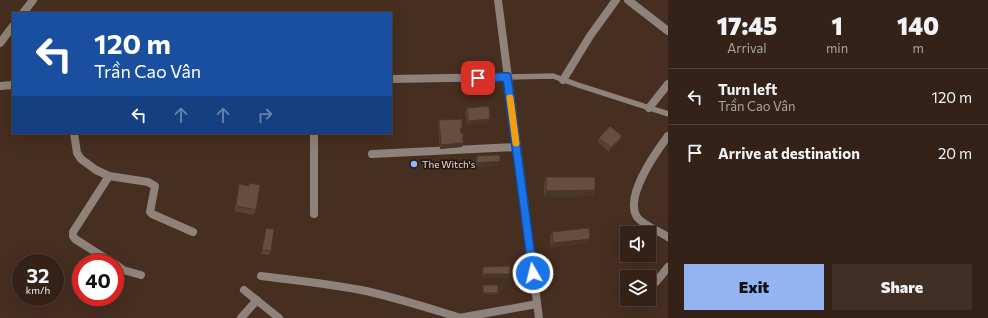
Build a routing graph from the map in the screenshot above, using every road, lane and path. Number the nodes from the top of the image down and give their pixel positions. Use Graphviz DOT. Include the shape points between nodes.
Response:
graph roads {
  1 [pos="33,0"];
  2 [pos="498,0"];
  3 [pos="616,0"];
  4 [pos="628,0"];
  5 [pos="24,12"];
  6 [pos="12,27"];
  7 [pos="668,31"];
  8 [pos="0,43"];
  9 [pos="507,77"];
  10 [pos="392,79"];
  11 [pos="563,80"];
  12 [pos="668,84"];
  13 [pos="12,85"];
  14 [pos="0,86"];
  15 [pos="649,108"];
  16 [pos="668,114"];
  17 [pos="74,134"];
  18 [pos="314,134"];
  19 [pos="668,136"];
  20 [pos="516,147"];
  21 [pos="372,154"];
  22 [pos="109,176"];
  23 [pos="314,214"];
  24 [pos="193,232"];
  25 [pos="668,237"];
  26 [pos="98,254"];
  27 [pos="668,268"];
  28 [pos="124,270"];
  29 [pos="141,275"];
  30 [pos="262,276"];
  31 [pos="656,282"];
  32 [pos="244,290"];
  33 [pos="257,300"];
  34 [pos="537,304"];
  35 [pos="242,318"];
  36 [pos="279,318"];
  37 [pos="460,318"];
  38 [pos="539,318"];
  1 -- 5 [label="street"];
  2 -- 9 [label="street"];
  3 -- 11 [label="street"];
  4 -- 7 [label="street"];
  6 -- 8 [label="street"];
  9 -- 10 [label="street"];
  9 -- 11 [label="lane" via="553,76"];
  9 -- 20 [label="street"];
  11 -- 15 [label="lane"];
  12 -- 15 [label="street"];
  13 -- 14 [label="street"];
  15 -- 16 [label="lane"];
  17 -- 22 [label="street" via="77,153 81,159"];
  18 -- 23 [label="street"];
  19 -- 25 [label="street" via="642,176 633,205 640,220"];
  20 -- 21 [label="street"];
  20 -- 34 [label="street"];
  22 -- 24 [label="street" via="153,184 155,186 150,212"];
  22 -- 26 [label="street" via="73,232 75,239"];
  27 -- 31 [label="street"];
  28 -- 29 [label="street"];
  30 -- 37 [label="street" via="361,290"];
  32 -- 33 [label="street"];
  33 -- 35 [label="street"];
  33 -- 36 [label="street"];
  34 -- 37 [label="street"];
  34 -- 38 [label="street"];
}
